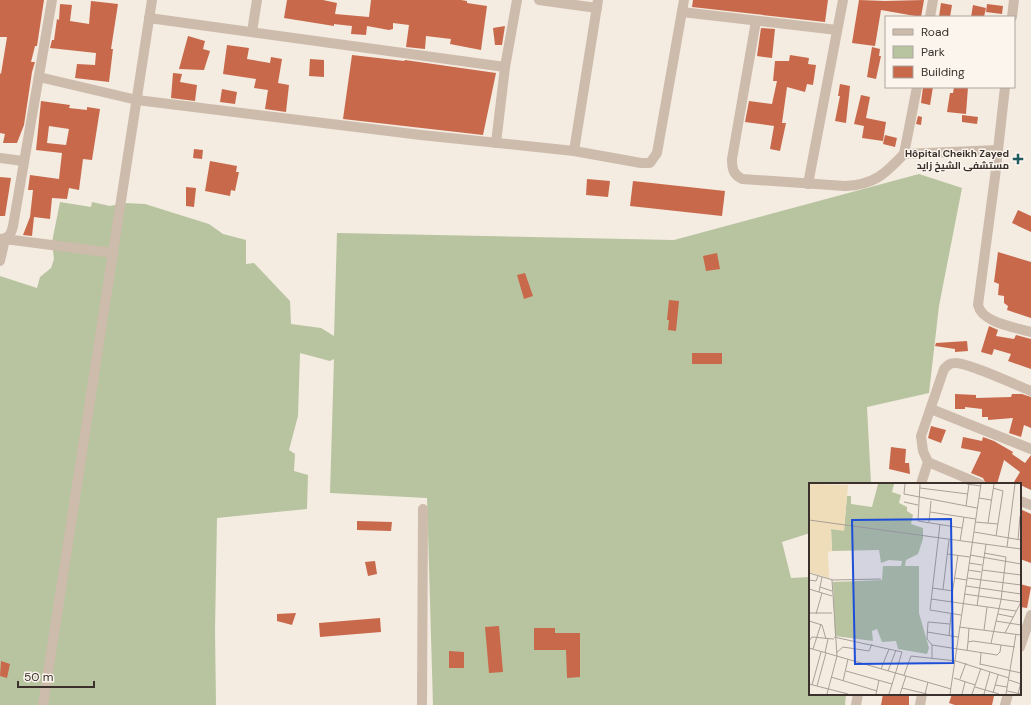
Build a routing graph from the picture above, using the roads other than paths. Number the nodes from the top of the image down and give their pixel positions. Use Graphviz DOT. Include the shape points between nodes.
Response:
graph roads {
  1 [pos="52,0"];
  2 [pos="152,0"];
  3 [pos="257,0"];
  4 [pos="517,0"];
  5 [pos="539,0"];
  6 [pos="684,0"];
  7 [pos="844,0"];
  8 [pos="933,0"];
  9 [pos="1014,0"];
  10 [pos="597,4"];
  11 [pos="682,12"];
  12 [pos="930,16"];
  13 [pos="1012,16"];
  14 [pos="149,18"];
  15 [pos="756,20"];
  16 [pos="837,30"];
  17 [pos="252,32"];
  18 [pos="505,67"];
  19 [pos="39,78"];
  20 [pos="917,88"];
  21 [pos="1005,88"];
  22 [pos="137,100"];
  23 [pos="496,143"];
  24 [pos="998,150"];
  25 [pos="574,151"];
  26 [pos="904,154"];
  27 [pos="0,158"];
  28 [pos="23,161"];
  29 [pos="808,184"];
  30 [pos="2,239"];
  31 [pos="113,253"];
  32 [pos="0,261"];
  33 [pos="1031,332"];
  34 [pos="1031,391"];
  35 [pos="931,409"];
  36 [pos="1031,450"];
  37 [pos="928,462"];
  38 [pos="921,483"];
  39 [pos="978,483"];
  40 [pos="1021,500"];
  41 [pos="1031,505"];
  42 [pos="423,509"];
  43 [pos="1031,615"];
  44 [pos="1021,644"];
  45 [pos="858,695"];
  46 [pos="922,695"];
  47 [pos="1008,695"];
  48 [pos="43,705"];
  49 [pos="422,705"];
  50 [pos="856,705"];
  51 [pos="920,705"];
  52 [pos="1005,705"];
  1 -- 19 [label="street"];
  2 -- 14 [label="street"];
  3 -- 17 [label="street"];
  4 -- 18 [label="street"];
  5 -- 10 [label="street"];
  6 -- 11 [label="street"];
  7 -- 16 [label="street"];
  8 -- 12 [label="street"];
  9 -- 13 [label="street"];
  10 -- 25 [label="street"];
  11 -- 15 [label="street"];
  11 -- 25 [label="street" via="657,154 654,159 650,163 641,164"];
  14 -- 17 [label="street"];
  14 -- 22 [label="street"];
  15 -- 16 [label="street"];
  15 -- 29 [label="street" via="732,169 735,175 742,178"];
  16 -- 29 [label="street"];
  17 -- 18 [label="street"];
  18 -- 23 [label="street"];
  19 -- 22 [label="street"];
  19 -- 28 [label="street"];
  20 -- 26 [label="street"];
  21 -- 24 [label="street"];
  22 -- 23 [label="street"];
  22 -- 31 [label="street"];
  23 -- 25 [label="street"];
  24 -- 26 [label="street"];
  24 -- 33 [label="street" via="979,312 986,318"];
  26 -- 29 [label="street" via="872,182 859,186"];
  27 -- 28 [label="street"];
  28 -- 30 [label="street" via="13,226 10,235"];
  30 -- 31 [label="street"];
  30 -- 32 [label="street"];
  31 -- 48 [label="street"];
  34 -- 35 [label="street" via="956,362 948,364 944,369"];
  35 -- 36 [label="street"];
  35 -- 37 [label="street" via="921,436"];
  37 -- 38 [label="street"];
  37 -- 39 [label="street"];
  40 -- 41 [label="street"];
  42 -- 49 [label="street"];
  43 -- 44 [label="street"];
  45 -- 50 [label="street"];
  46 -- 51 [label="street"];
  47 -- 52 [label="street"];
}
